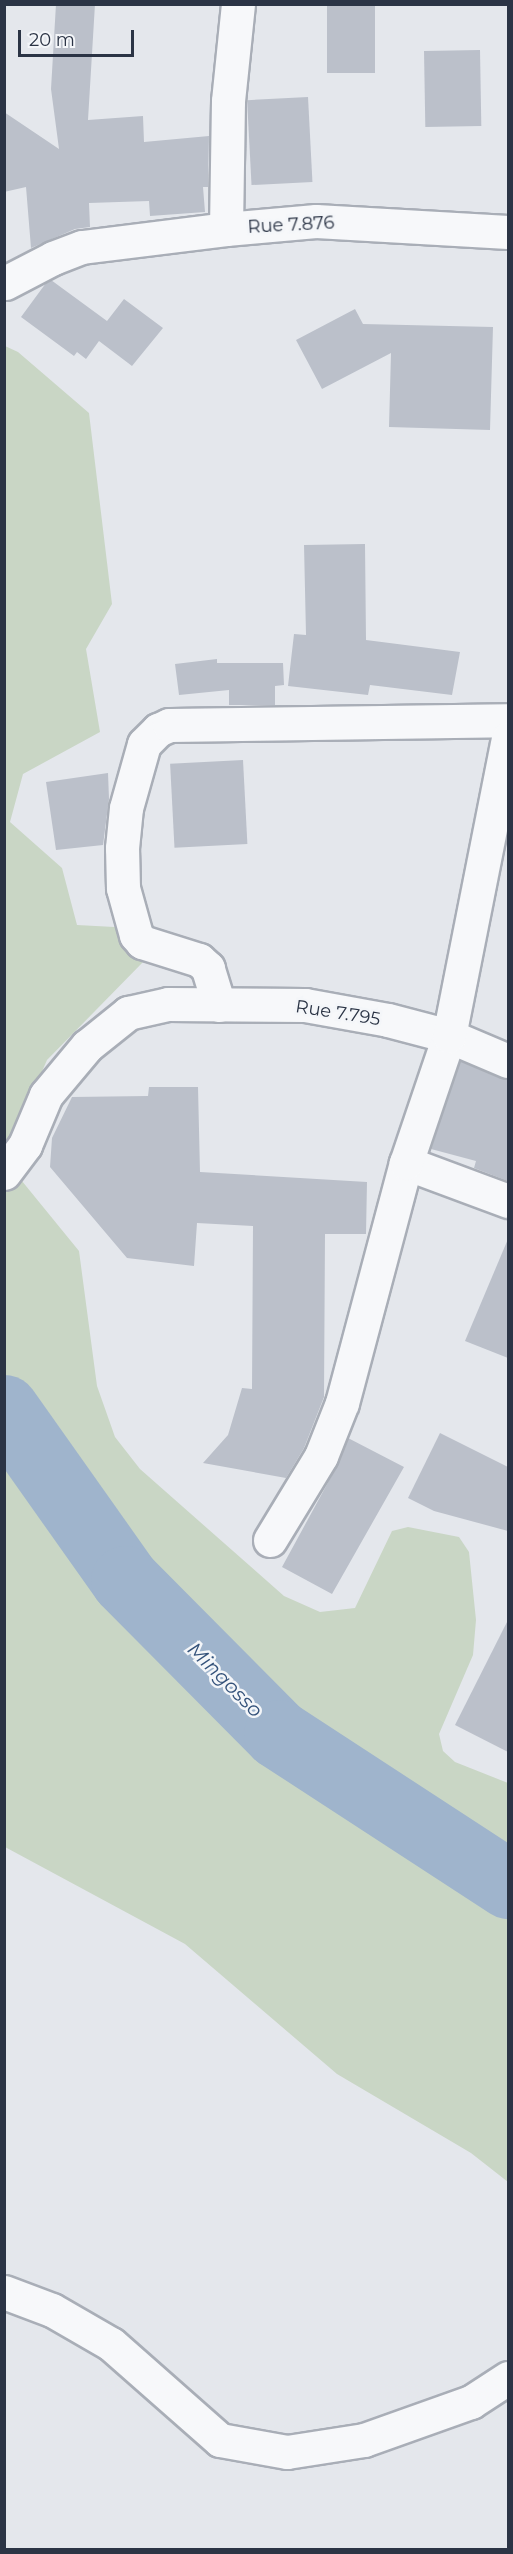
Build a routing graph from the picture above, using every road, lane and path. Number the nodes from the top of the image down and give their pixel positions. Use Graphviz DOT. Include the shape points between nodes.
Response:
graph roads {
  1 [pos="238,4"];
  2 [pos="226,229"];
  3 [pos="508,232"];
  4 [pos="5,283"];
  5 [pos="508,720"];
  6 [pos="508,739"];
  7 [pos="219,1005"];
  8 [pos="449,1036"];
  9 [pos="508,1061"];
  10 [pos="406,1163"];
  11 [pos="4,1173"];
  12 [pos="508,1201"];
  13 [pos="270,1540"];
  14 [pos="4,2292"];
  15 [pos="508,2378"];
  1 -- 2 [label="street, Rue 7.876" via="228,101"];
  2 -- 3 [label="street, Rue 7.876" via="316,221"];
  2 -- 4 [label="street" via="82,247"];
  5 -- 7 [label="street" via="169,725 158,730 144,744 126,808 123,888 136,935 142,942 199,960 208,968"];
  6 -- 8 [label="street"];
  7 -- 8 [label="street, Rue 7.795" via="305,1005"];
  7 -- 11 [label="street, Rue 7.795" via="168,1004 128,1013 87,1046 46,1095 25,1145"];
  8 -- 9 [label="street, Rue 7.795"];
  8 -- 10 [label="street"];
  10 -- 12 [label="street"];
  10 -- 13 [label="street" via="342,1403 321,1456"];
  14 -- 15 [label="street" via="52,2310 111,2344 220,2440 286,2452 364,2440 471,2402"];
}
